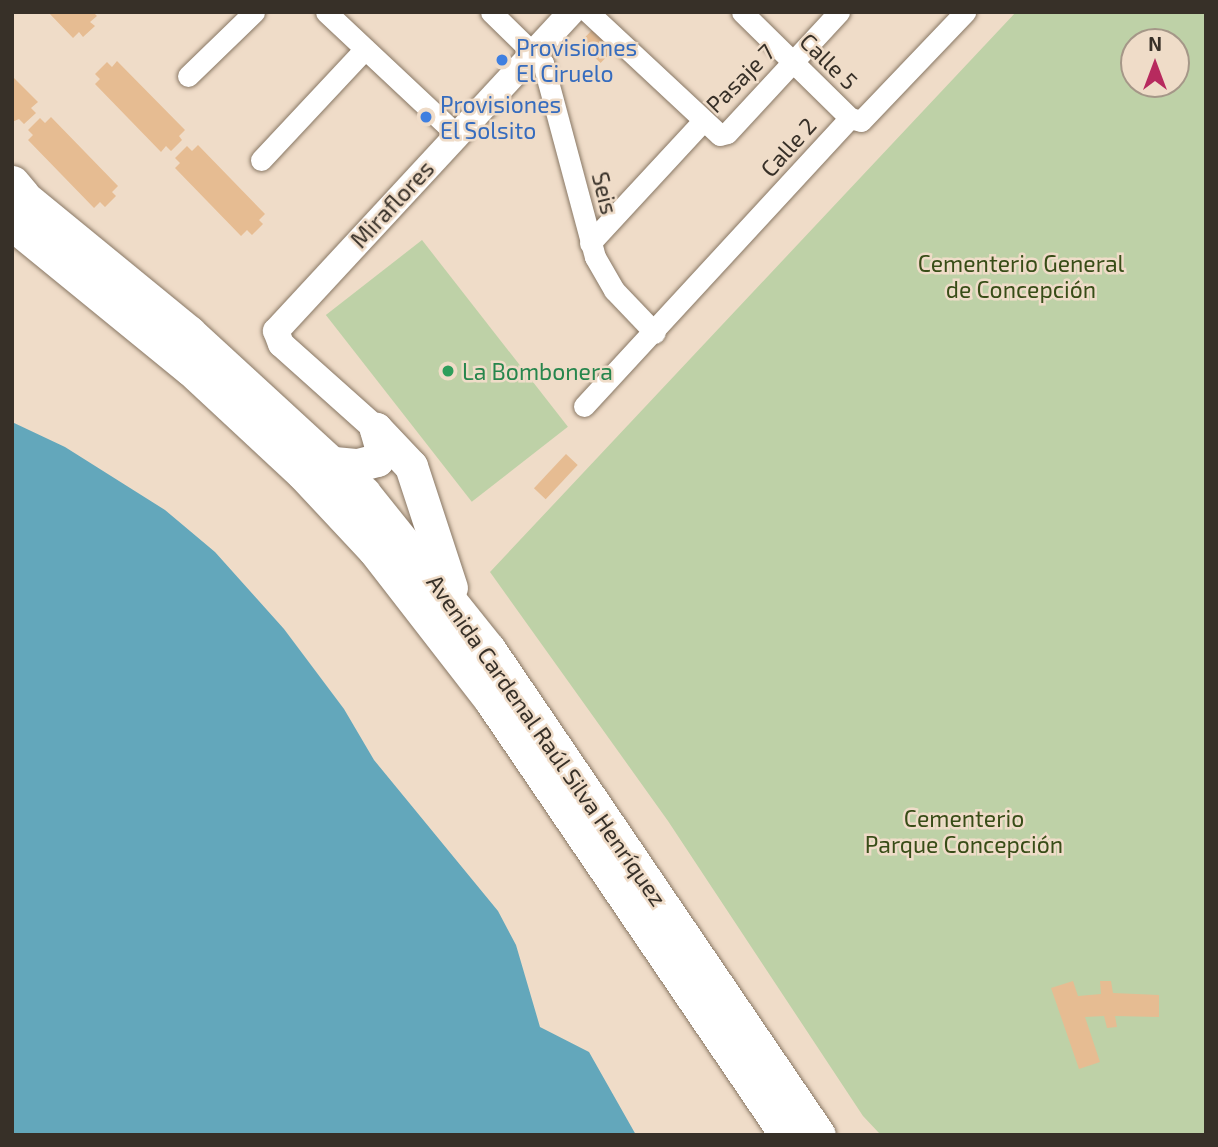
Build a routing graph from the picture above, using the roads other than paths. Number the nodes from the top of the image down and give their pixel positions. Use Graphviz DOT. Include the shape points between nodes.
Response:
graph roads {
  1 [pos="254,12"];
  2 [pos="326,12"];
  3 [pos="491,12"];
  4 [pos="571,12"];
  5 [pos="588,12"];
  6 [pos="839,12"];
  7 [pos="965,12"];
  8 [pos="743,13"];
  9 [pos="365,49"];
  10 [pos="534,51"];
  11 [pos="793,62"];
  12 [pos="188,76"];
  13 [pos="850,118"];
  14 [pos="702,122"];
  15 [pos="457,135"];
  16 [pos="261,160"];
  17 [pos="15,197"];
  18 [pos="590,243"];
  19 [pos="655,333"];
  20 [pos="584,406"];
  21 [pos="376,429"];
  22 [pos="334,463"];
  23 [pos="458,611"];
  24 [pos="786,1135"];
  25 [pos="819,1135"];
  1 -- 12 [label="street"];
  2 -- 9 [label="street"];
  3 -- 10 [label="street"];
  4 -- 10 [label="street, Miraflores"];
  5 -- 14 [label="street"];
  6 -- 11 [label="street, Pasaje 7"];
  7 -- 13 [label="street, Calle 2" via="869,117"];
  8 -- 11 [label="street, Calle 5"];
  9 -- 15 [label="street"];
  9 -- 16 [label="street"];
  10 -- 15 [label="street, Miraflores"];
  10 -- 18 [label="street, Seis" via="549,79"];
  11 -- 13 [label="street, Calle 5"];
  11 -- 14 [label="street, Pasaje 7" via="727,133 717,135"];
  13 -- 19 [label="street, Calle 2"];
  14 -- 18 [label="street, Pasaje 7"];
  15 -- 21 [label="street, Miraflores" via="285,320 276,336"];
  17 -- 22 [label="main road, Avenida Cardenal Raúl Silva Henríquez" via="189,331"];
  17 -- 24 [label="main road, Avenida Cardenal Raúl Silva Henríquez" via="302,473 374,550 464,663"];
  18 -- 19 [label="street, Seis" via="614,290"];
  19 -- 20 [label="street, Calle 2"];
  21 -- 22 [label="main road" via="381,447 377,460 358,465"];
  21 -- 23 [label="main road" via="411,466"];
  22 -- 23 [label="main road, Avenida Cardenal Raúl Silva Henríquez"];
  23 -- 25 [label="main road, Avenida Cardenal Raúl Silva Henríquez" via="517,690"];
}
